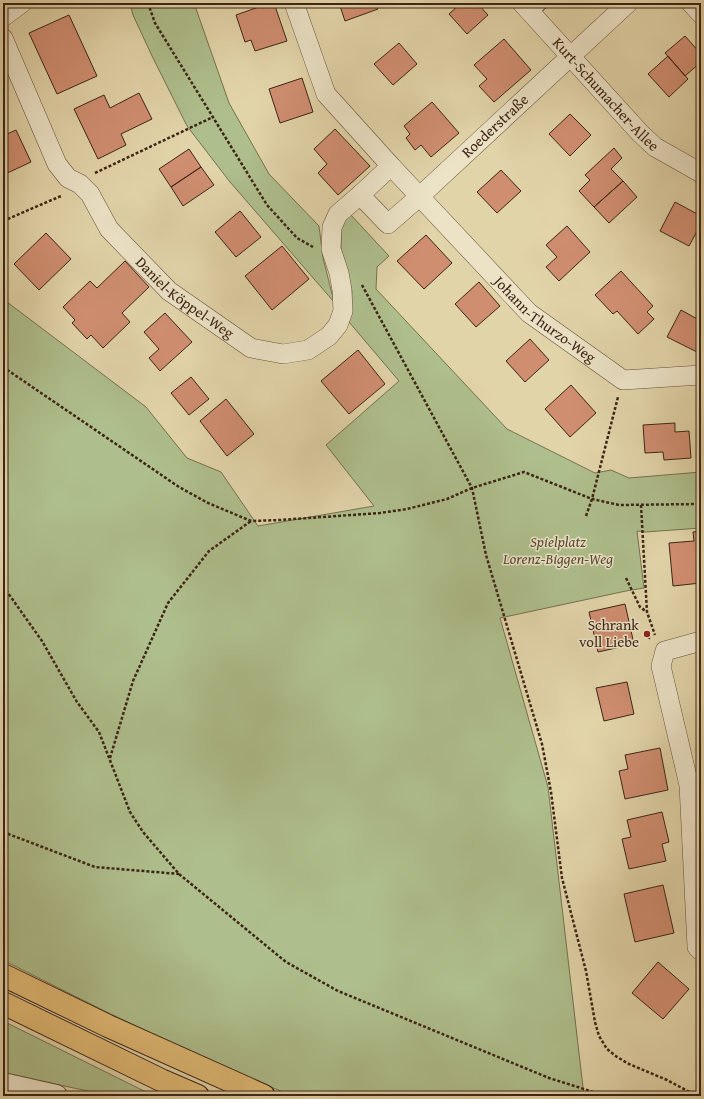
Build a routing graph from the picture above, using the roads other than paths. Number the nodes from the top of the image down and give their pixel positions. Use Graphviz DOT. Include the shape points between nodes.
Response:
graph roads {
  1 [pos="22,3"];
  2 [pos="294,3"];
  3 [pos="691,3"];
  4 [pos="622,5"];
  5 [pos="532,6"];
  6 [pos="701,14"];
  7 [pos="3,17"];
  8 [pos="3,38"];
  9 [pos="571,56"];
  10 [pos="391,166"];
  11 [pos="701,173"];
  12 [pos="360,195"];
  13 [pos="419,197"];
  14 [pos="701,375"];
  15 [pos="701,641"];
  16 [pos="701,951"];
  17 [pos="3,975"];
  18 [pos="3,1003"];
  19 [pos="3,1084"];
  20 [pos="56,1096"];
  21 [pos="198,1096"];
  22 [pos="264,1096"];
  1 -- 7 [label="street"];
  2 -- 10 [label="street" via="326,94"];
  3 -- 6 [label="street"];
  4 -- 9 [label="street, Roederstraße"];
  5 -- 9 [label="street, Kurt-Schumacher-Allee"];
  8 -- 12 [label="street, Daniel-Köppel-Weg" via="57,164 68,178 80,184 90,194 110,229 169,291 251,348 283,354 308,350 329,336 338,325 343,311 342,290 331,249 332,227 338,214"];
  9 -- 11 [label="street, Kurt-Schumacher-Allee" via="655,147"];
  9 -- 13 [label="street, Roederstraße"];
  10 -- 12 [label="street"];
  10 -- 13 [label="street"];
  12 -- 13 [label="street, Roederstraße" via="388,224"];
  13 -- 14 [label="street, Johann-Thurzo-Weg" via="529,313 623,380"];
  15 -- 16 [label="street" via="665,650 661,666 689,785 697,947"];
  17 -- 22 [label="highway" via="108,1026"];
  18 -- 21 [label="highway"];
  19 -- 20 [label="street"];
}
